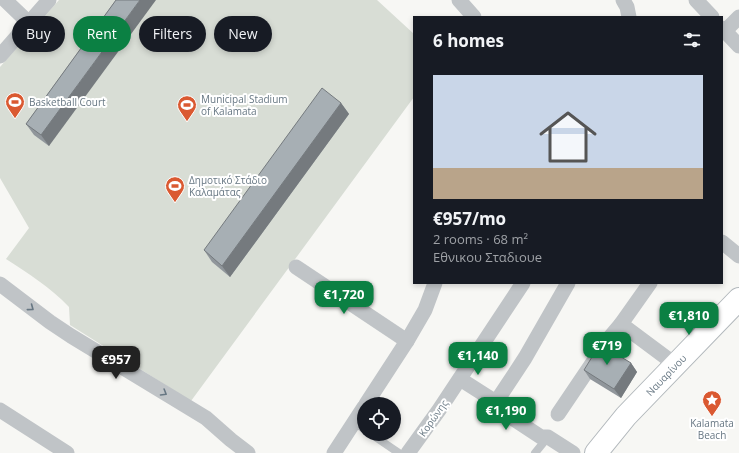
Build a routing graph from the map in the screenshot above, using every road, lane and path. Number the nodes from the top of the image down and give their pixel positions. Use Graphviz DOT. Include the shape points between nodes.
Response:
graph roads {
  1 [pos="5,0"];
  2 [pos="49,0"];
  3 [pos="459,0"];
  4 [pos="623,0"];
  5 [pos="696,0"];
  6 [pos="22,16"];
  7 [pos="35,16"];
  8 [pos="473,16"];
  9 [pos="629,16"];
  10 [pos="711,16"];
  11 [pos="739,17"];
  12 [pos="723,29"];
  13 [pos="12,42"];
  14 [pos="739,46"];
  15 [pos="0,56"];
  16 [pos="723,243"];
  17 [pos="739,256"];
  18 [pos="296,267"];
  19 [pos="0,284"];
  20 [pos="435,284"];
  21 [pos="522,284"];
  22 [pos="567,284"];
  23 [pos="649,284"];
  24 [pos="739,299"];
  25 [pos="689,318"];
  26 [pos="621,324"];
  27 [pos="706,333"];
  28 [pos="407,341"];
  29 [pos="676,365"];
  30 [pos="460,379"];
  31 [pos="371,397"];
  32 [pos="496,402"];
  33 [pos="0,410"];
  34 [pos="558,414"];
  35 [pos="357,428"];
  36 [pos="548,437"];
  37 [pos="381,441"];
  38 [pos="67,453"];
  39 [pos="248,453"];
  40 [pos="334,453"];
  41 [pos="399,453"];
  42 [pos="408,453"];
  43 [pos="536,453"];
  44 [pos="573,453"];
  45 [pos="596,453"];
  1 -- 6 [label="street"];
  2 -- 7 [label="street"];
  3 -- 8 [label="street"];
  4 -- 9 [label="street"];
  5 -- 10 [label="street"];
  11 -- 12 [label="street"];
  12 -- 14 [label="street"];
  13 -- 15 [label="street"];
  16 -- 17 [label="street"];
  18 -- 28 [label="street"];
  19 -- 39 [label="street, one-way" via="71,336 206,418"];
  20 -- 28 [label="street" via="425,310"];
  21 -- 30 [label="street, Κορώνης"];
  22 -- 32 [label="street" via="525,358"];
  23 -- 26 [label="street"];
  24 -- 27 [label="main road, Ναυαρίνου"];
  25 -- 27 [label="street"];
  26 -- 29 [label="street"];
  26 -- 34 [label="street"];
  27 -- 29 [label="main road, Ναυαρίνου"];
  28 -- 31 [label="street"];
  29 -- 45 [label="main road, Ναυαρίνου" via="626,416"];
  30 -- 32 [label="street"];
  30 -- 42 [label="street, Κορώνης"];
  32 -- 36 [label="street" via="497,408 541,437"];
  33 -- 38 [label="street"];
  35 -- 40 [label="street"];
  36 -- 43 [label="lane"];
  36 -- 44 [label="street"];
  37 -- 41 [label="lane"];
}
